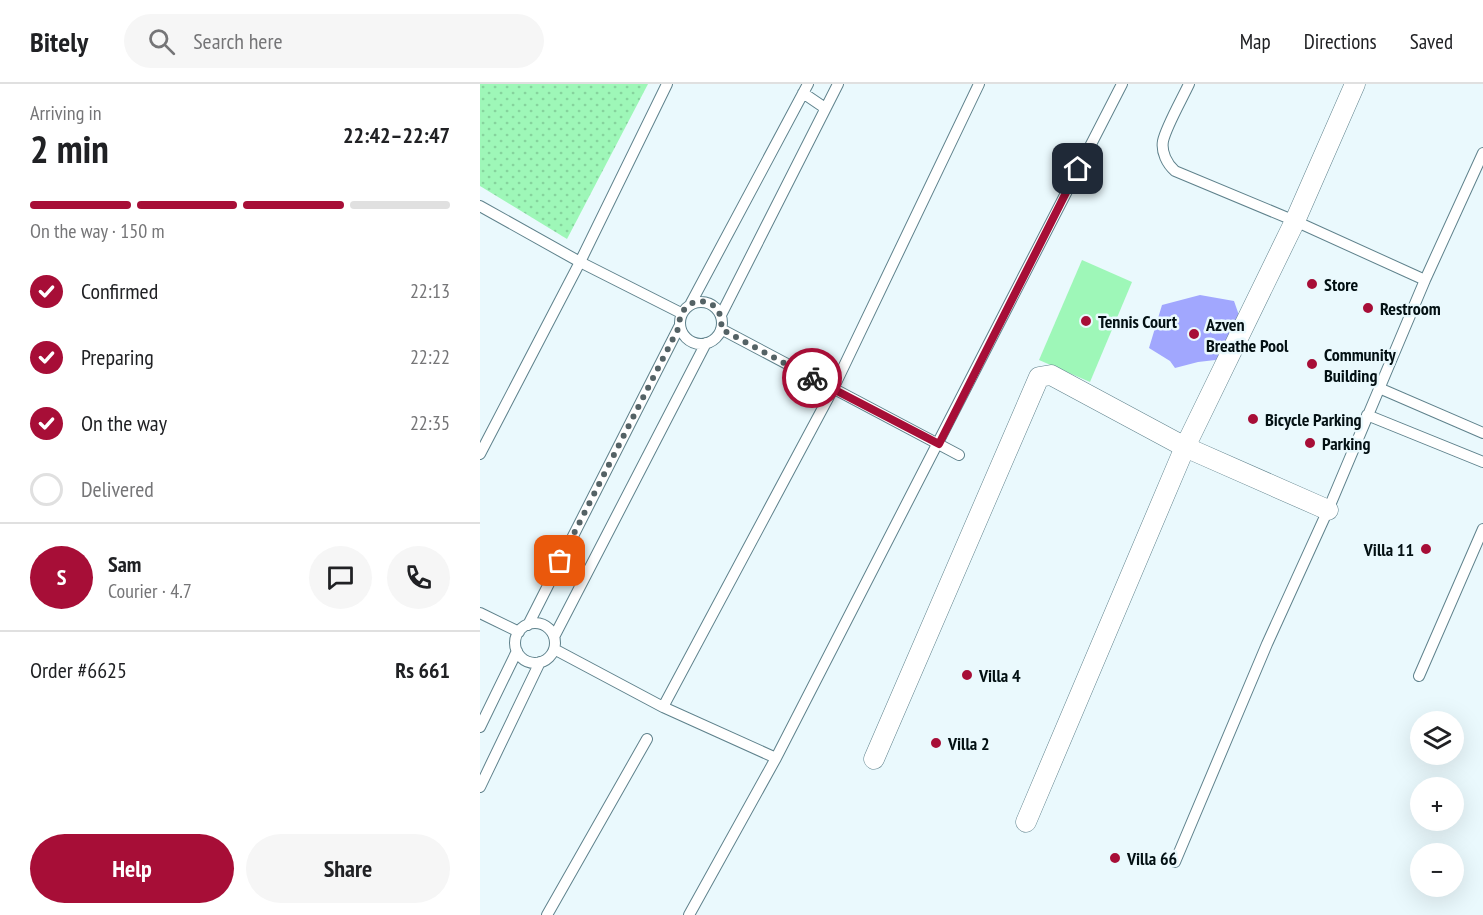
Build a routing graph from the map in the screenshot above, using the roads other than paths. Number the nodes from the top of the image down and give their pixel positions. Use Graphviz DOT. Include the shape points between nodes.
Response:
graph roads {
  1 [pos="667,84"];
  2 [pos="838,84"];
  3 [pos="979,84"];
  4 [pos="1122,84"];
  5 [pos="1189,84"];
  6 [pos="1354,84"];
  7 [pos="806,89"];
  8 [pos="825,108"];
  9 [pos="1483,153"];
  10 [pos="480,206"];
  11 [pos="1295,221"];
  12 [pos="580,262"];
  13 [pos="1425,280"];
  14 [pos="691,303"];
  15 [pos="681,313"];
  16 [pos="721,315"];
  17 [pos="679,327"];
  18 [pos="721,329"];
  19 [pos="706,343"];
  20 [pos="1379,388"];
  21 [pos="833,389"];
  22 [pos="1367,415"];
  23 [pos="1483,433"];
  24 [pos="939,444"];
  25 [pos="1185,447"];
  26 [pos="480,454"];
  27 [pos="959,455"];
  28 [pos="1483,462"];
  29 [pos="1328,510"];
  30 [pos="1483,529"];
  31 [pos="480,613"];
  32 [pos="528,625"];
  33 [pos="519,632"];
  34 [pos="554,637"];
  35 [pos="554,649"];
  36 [pos="517,651"];
  37 [pos="540,662"];
  38 [pos="1419,676"];
  39 [pos="663,707"];
  40 [pos="480,727"];
  41 [pos="647,739"];
  42 [pos="777,758"];
  43 [pos="874,759"];
  44 [pos="480,787"];
  45 [pos="1026,822"];
  46 [pos="1175,862"];
  47 [pos="548,915"];
  48 [pos="689,915"];
  1 -- 12 [label="lane"];
  2 -- 8 [label="lane"];
  3 -- 21 [label="lane"];
  4 -- 24 [label="lane"];
  5 -- 11 [label="lane" via="1162,142 1169,166"];
  6 -- 11 [label="street"];
  7 -- 8 [label="lane"];
  7 -- 14 [label="lane"];
  8 -- 16 [label="lane"];
  9 -- 13 [label="lane"];
  10 -- 12 [label="lane"];
  11 -- 13 [label="lane"];
  11 -- 25 [label="street"];
  12 -- 15 [label="lane"];
  12 -- 26 [label="lane"];
  13 -- 20 [label="lane"];
  14 -- 15 [label="lane"];
  14 -- 16 [label="lane" via="712,304"];
  15 -- 17 [label="lane"];
  16 -- 18 [label="lane"];
  17 -- 19 [label="lane" via="692,343"];
  17 -- 32 [label="lane"];
  18 -- 19 [label="lane"];
  18 -- 21 [label="lane"];
  19 -- 34 [label="lane"];
  20 -- 22 [label="lane"];
  20 -- 23 [label="lane"];
  21 -- 24 [label="lane"];
  21 -- 39 [label="lane"];
  22 -- 28 [label="lane"];
  22 -- 29 [label="lane"];
  24 -- 27 [label="lane"];
  24 -- 42 [label="lane"];
  25 -- 29 [label="street"];
  25 -- 43 [label="street" via="1051,375 1039,377"];
  25 -- 45 [label="street"];
  29 -- 46 [label="lane"];
  30 -- 38 [label="lane"];
  31 -- 33 [label="lane"];
  32 -- 33 [label="lane"];
  32 -- 34 [label="lane" via="541,624"];
  33 -- 36 [label="lane"];
  34 -- 35 [label="lane"];
  35 -- 37 [label="lane"];
  35 -- 39 [label="lane"];
  36 -- 37 [label="lane" via="526,660"];
  36 -- 40 [label="lane"];
  37 -- 44 [label="lane"];
  39 -- 42 [label="lane"];
  41 -- 47 [label="lane"];
  42 -- 48 [label="lane"];
}
